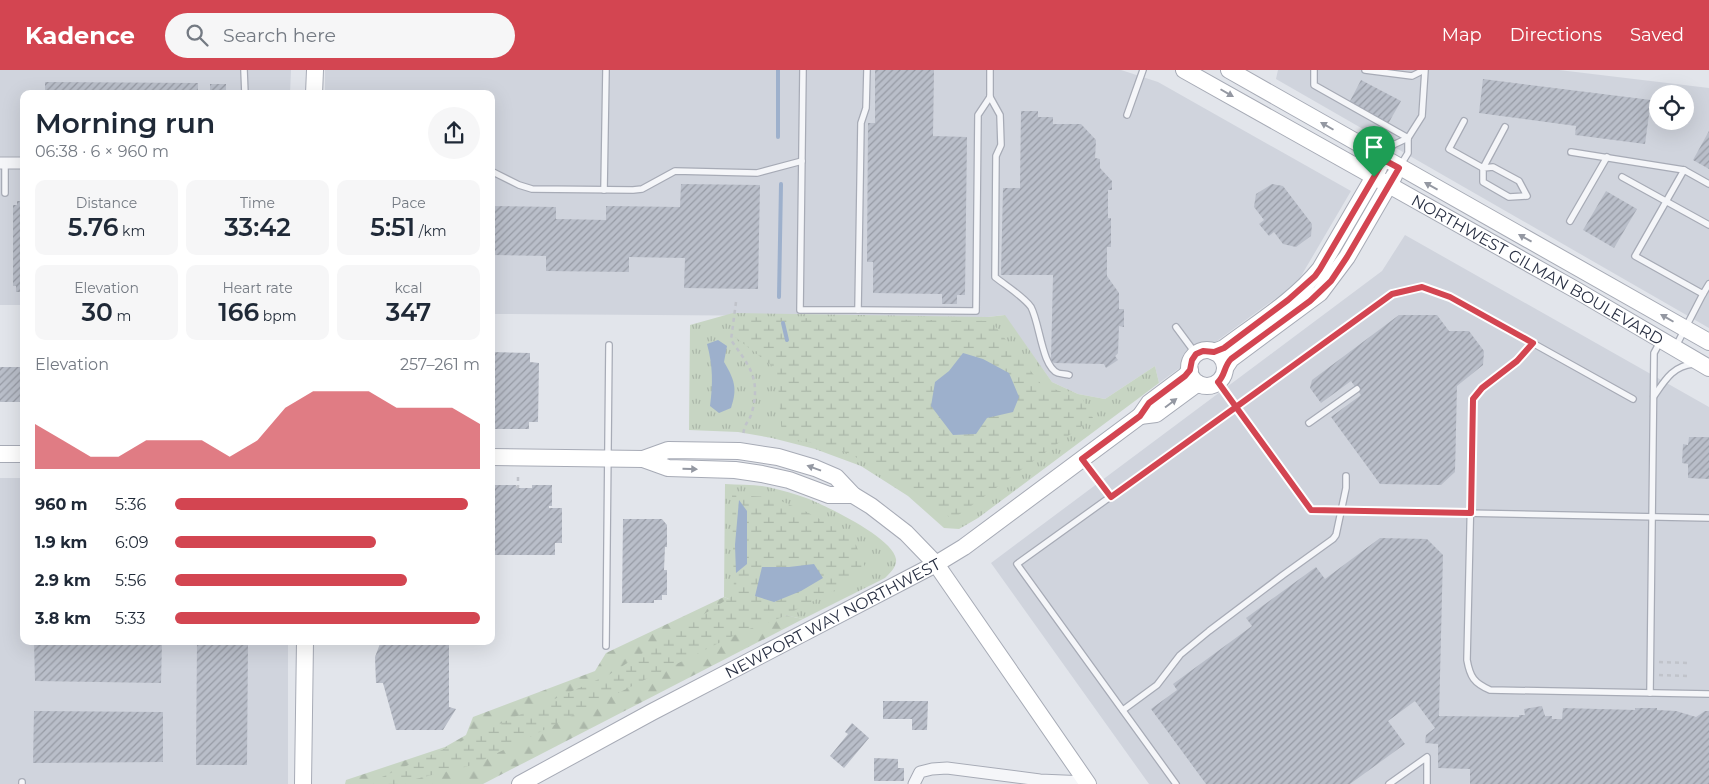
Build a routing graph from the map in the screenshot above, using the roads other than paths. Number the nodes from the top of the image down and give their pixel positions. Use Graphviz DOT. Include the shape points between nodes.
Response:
graph roads {
  1 [pos="244,70"];
  2 [pos="315,70"];
  3 [pos="606,70"];
  4 [pos="803,70"];
  5 [pos="867,70"];
  6 [pos="990,70"];
  7 [pos="1143,70"];
  8 [pos="1184,70"];
  9 [pos="1229,70"];
  10 [pos="1314,70"];
  11 [pos="1365,70"];
  12 [pos="1424,70"];
  13 [pos="244,90"];
  14 [pos="314,90"];
  15 [pos="990,97"];
  16 [pos="1127,114"];
  17 [pos="1464,122"];
  18 [pos="1505,127"];
  19 [pos="1408,138"];
  20 [pos="1571,152"];
  21 [pos="1607,157"];
  22 [pos="1384,160"];
  23 [pos="802,161"];
  24 [pos="3,163"];
  25 [pos="20,163"];
  26 [pos="1399,168"];
  27 [pos="1483,168"];
  28 [pos="1684,170"];
  29 [pos="495,173"];
  30 [pos="1374,177"];
  31 [pos="1622,177"];
  32 [pos="1709,184"];
  33 [pos="1389,186"];
  34 [pos="604,190"];
  35 [pos="5,193"];
  36 [pos="1666,201"];
  37 [pos="1570,222"];
  38 [pos="1709,225"];
  39 [pos="1709,284"];
  40 [pos="1703,294"];
  41 [pos="858,310"];
  42 [pos="1176,327"];
  43 [pos="1685,329"];
  44 [pos="1709,342"];
  45 [pos="1533,343"];
  46 [pos="1668,344"];
  47 [pos="609,345"];
  48 [pos="1214,352"];
  49 [pos="1196,354"];
  50 [pos="1705,366"];
  51 [pos="1069,375"];
  52 [pos="1222,375"];
  53 [pos="1194,377"];
  54 [pos="1357,388"];
  55 [pos="1654,396"];
  56 [pos="1632,399"];
  57 [pos="1236,407"];
  58 [pos="1309,423"];
  59 [pos="0,454"];
  60 [pos="20,454"];
  61 [pos="495,457"];
  62 [pos="607,459"];
  63 [pos="1082,459"];
  64 [pos="1346,476"];
  65 [pos="1111,497"];
  66 [pos="1341,511"];
  67 [pos="1471,513"];
  68 [pos="1652,517"];
  69 [pos="1709,518"];
  70 [pos="936,564"];
  71 [pos="305,645"];
  72 [pos="606,646"];
  73 [pos="1650,693"];
  74 [pos="1709,694"];
  75 [pos="1123,710"];
  76 [pos="1087,783"];
  77 [pos="303,784"];
  78 [pos="520,784"];
  79 [pos="914,784"];
  80 [pos="1176,784"];
  81 [pos="1389,784"];
  82 [pos="1427,784"];
  1 -- 13 [label="lane"];
  2 -- 14 [label="street"];
  3 -- 34 [label="lane"];
  4 -- 23 [label="lane"];
  5 -- 41 [label="lane" via="866,108 861,123"];
  6 -- 15 [label="lane"];
  7 -- 16 [label="lane"];
  8 -- 30 [label="street, NORTHWEST GILMAN BOULEVARD, one-way"];
  22 -- 9 [label="street, NORTHWEST GILMAN BOULEVARD, one-way"];
  10 -- 19 [label="lane" via="1314,85"];
  11 -- 12 [label="lane" via="1412,76"];
  12 -- 19 [label="lane" via="1422,116"];
  15 -- 41 [label="lane" via="978,115 976,311"];
  15 -- 51 [label="lane" via="1000,115 1001,145 996,156 995,277 1029,304 1037,318 1046,360 1057,373"];
  17 -- 27 [label="lane" via="1449,149"];
  18 -- 27 [label="lane"];
  19 -- 22 [label="lane" via="1393,145"];
  19 -- 26 [label="lane" via="1408,153"];
  20 -- 21 [label="lane"];
  21 -- 28 [label="lane"];
  21 -- 37 [label="lane"];
  22 -- 26 [label="street, NORTHWEST GILMAN BOULEVARD"];
  22 -- 30 [label="street"];
  23 -- 34 [label="lane" via="757,173 675,172 637,190"];
  23 -- 41 [label="lane" via="800,310"];
  24 -- 25 [label="street"];
  24 -- 35 [label="lane"];
  26 -- 33 [label="street"];
  43 -- 26 [label="street, NORTHWEST GILMAN BOULEVARD, one-way"];
  27 -- 27 [label="lane" via="1483,182 1509,197 1526,196 1519,181 1493,168"];
  28 -- 32 [label="lane"];
  28 -- 36 [label="lane"];
  29 -- 34 [label="lane" via="532,189"];
  30 -- 33 [label="street, NORTHWEST GILMAN BOULEVARD"];
  30 -- 48 [label="street" via="1315,276 1288,300"];
  31 -- 36 [label="lane"];
  33 -- 46 [label="street, NORTHWEST GILMAN BOULEVARD"];
  33 -- 52 [label="street" via="1347,257 1320,292 1231,359"];
  36 -- 38 [label="lane"];
  36 -- 40 [label="lane" via="1635,256"];
  39 -- 40 [label="lane"];
  40 -- 43 [label="lane"];
  42 -- 49 [label="lane"];
  43 -- 44 [label="street, NORTHWEST GILMAN BOULEVARD"];
  43 -- 46 [label="lane"];
  45 -- 56 [label="lane"];
  45 -- 57 [label="lane" via="1450,297 1422,287 1392,294"];
  45 -- 67 [label="lane" via="1473,399"];
  46 -- 50 [label="street, NORTHWEST GILMAN BOULEVARD"];
  46 -- 55 [label="lane" via="1654,353"];
  47 -- 62 [label="lane"];
  48 -- 49 [label="street" via="1206,350"];
  48 -- 52 [label="street" via="1222,358"];
  49 -- 53 [label="street" via="1190,363"];
  50 -- 55 [label="lane" via="1680,367 1672,372"];
  52 -- 53 [label="street" via="1209,386"];
  52 -- 57 [label="lane"];
  53 -- 63 [label="street" via="1185,376 1149,403 1140,416"];
  54 -- 58 [label="lane"];
  55 -- 68 [label="lane"];
  57 -- 65 [label="lane"];
  57 -- 66 [label="lane" via="1311,510"];
  59 -- 60 [label="street"];
  61 -- 62 [label="street"];
  62 -- 70 [label="street" via="643,459 668,450 739,451 796,462 836,477 853,496 900,528"];
  62 -- 72 [label="lane"];
  63 -- 65 [label="lane"];
  63 -- 70 [label="street" via="964,547"];
  64 -- 66 [label="lane"];
  65 -- 75 [label="lane" via="1017,564"];
  66 -- 67 [label="lane"];
  66 -- 75 [label="lane" via="1333,539 1209,631 1180,655 1157,685"];
  67 -- 68 [label="lane"];
  67 -- 73 [label="lane" via="1467,660 1470,673 1479,685 1490,690"];
  68 -- 69 [label="lane"];
  68 -- 73 [label="lane"];
  70 -- 76 [label="street, NEWPORT WAY NORTHWEST"];
  70 -- 78 [label="street, NEWPORT WAY NORTHWEST"];
  71 -- 77 [label="street"];
  73 -- 74 [label="lane"];
  75 -- 80 [label="lane"];
  76 -- 79 [label="street" via="947,768 920,772"];
  81 -- 82 [label="lane" via="1427,757"];
}
